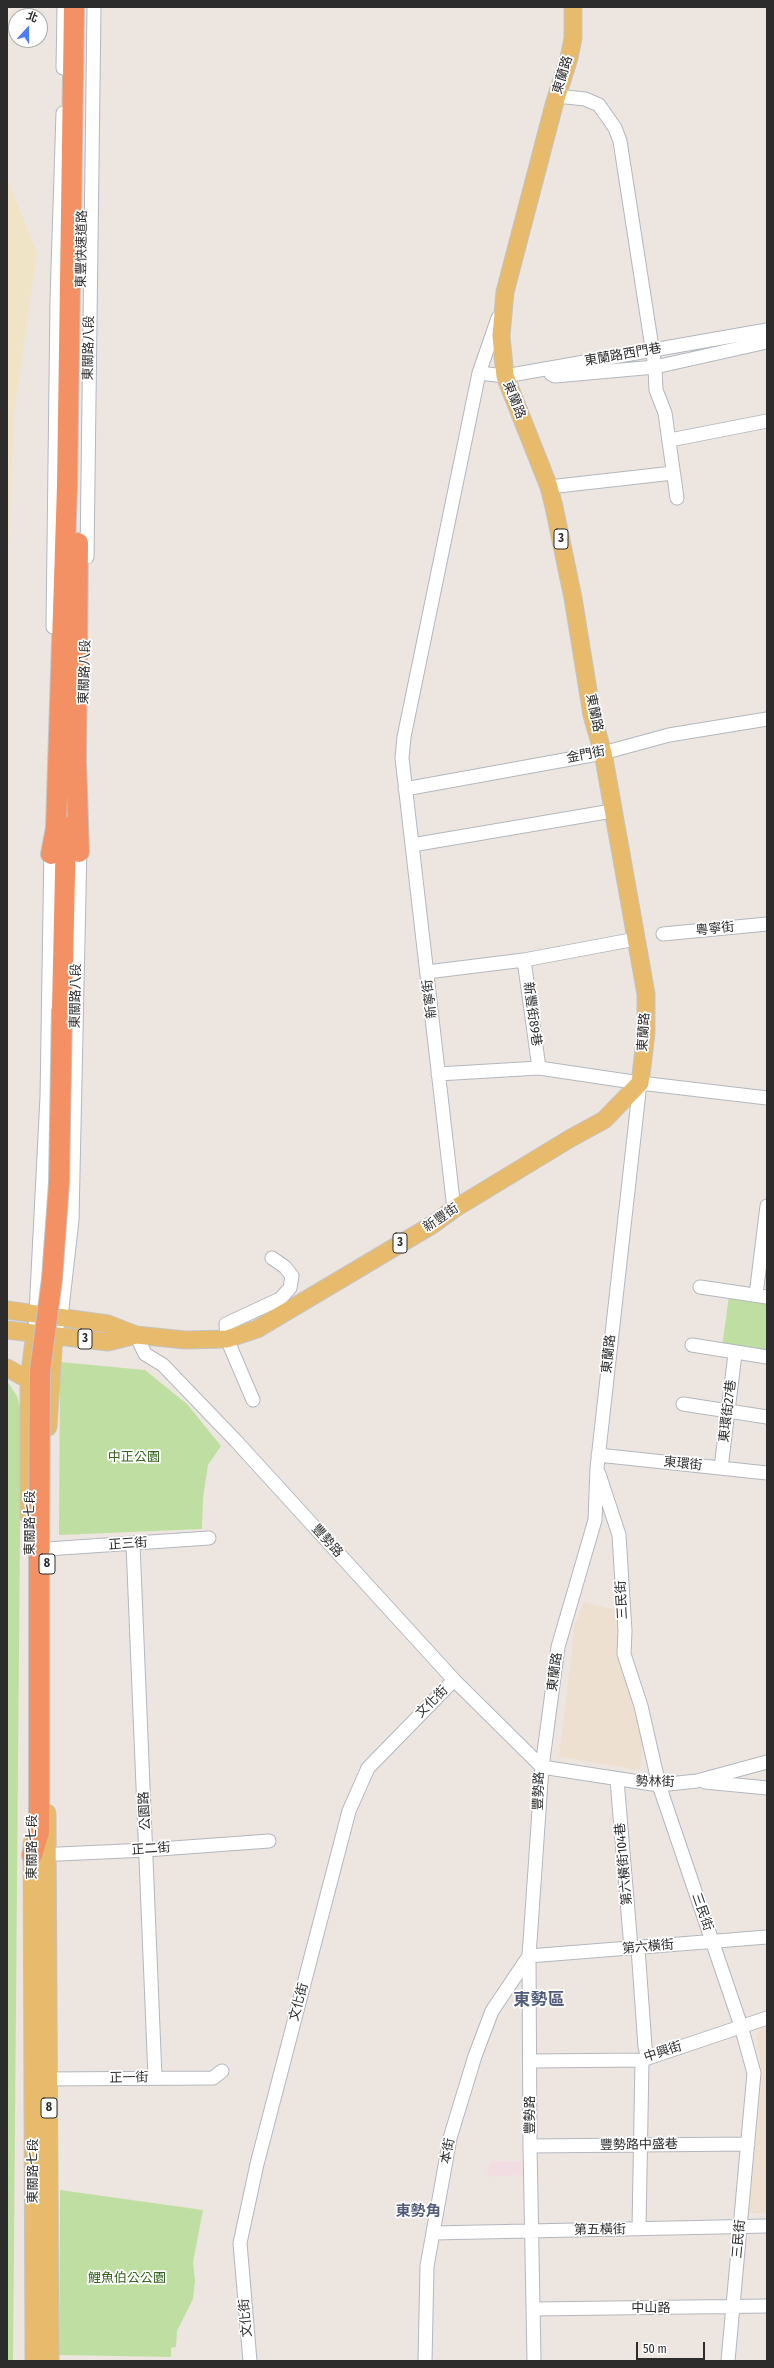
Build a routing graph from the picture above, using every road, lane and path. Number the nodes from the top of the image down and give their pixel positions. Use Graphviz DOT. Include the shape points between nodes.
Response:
graph roads {
  1 [pos="64,7"];
  2 [pos="74,7"];
  3 [pos="86,7"];
  4 [pos="94,7"];
  5 [pos="573,7"];
  6 [pos="557,96"];
  7 [pos="503,305"];
  8 [pos="767,330"];
  9 [pos="767,342"];
  10 [pos="652,350"];
  11 [pos="655,367"];
  12 [pos="550,368"];
  13 [pos="479,373"];
  14 [pos="505,376"];
  15 [pos="767,421"];
  16 [pos="670,440"];
  17 [pos="673,473"];
  18 [pos="549,487"];
  19 [pos="73,489"];
  20 [pos="677,498"];
  21 [pos="767,719"];
  22 [pos="603,753"];
  23 [pos="405,789"];
  24 [pos="612,810"];
  25 [pos="412,845"];
  26 [pos="79,852"];
  27 [pos="51,854"];
  28 [pos="767,924"];
  29 [pos="663,934"];
  30 [pos="636,939"];
  31 [pos="524,960"];
  32 [pos="427,972"];
  33 [pos="539,1068"];
  34 [pos="438,1074"];
  35 [pos="640,1083"];
  36 [pos="767,1098"];
  37 [pos="767,1206"];
  38 [pos="454,1209"];
  39 [pos="272,1258"];
  40 [pos="700,1288"];
  41 [pos="761,1296"];
  42 [pos="7,1310"];
  43 [pos="37,1314"];
  44 [pos="60,1317"];
  45 [pos="7,1330"];
  46 [pos="35,1333"];
  47 [pos="54,1335"];
  48 [pos="136,1335"];
  49 [pos="227,1339"];
  50 [pos="692,1345"];
  51 [pos="735,1354"];
  52 [pos="767,1357"];
  53 [pos="7,1368"];
  54 [pos="29,1380"];
  55 [pos="253,1400"];
  56 [pos="683,1404"];
  57 [pos="728,1411"];
  58 [pos="767,1417"];
  59 [pos="29,1447"];
  60 [pos="47,1447"];
  61 [pos="598,1455"];
  62 [pos="596,1468"];
  63 [pos="721,1468"];
  64 [pos="767,1473"];
  65 [pos="209,1538"];
  66 [pos="133,1544"];
  67 [pos="43,1550"];
  68 [pos="454,1680"];
  69 [pos="767,1762"];
  70 [pos="542,1767"];
  71 [pos="616,1780"];
  72 [pos="697,1781"];
  73 [pos="659,1785"];
  74 [pos="767,1788"];
  75 [pos="269,1841"];
  76 [pos="146,1850"];
  77 [pos="40,1855"];
  78 [pos="767,1936"];
  79 [pos="712,1942"];
  80 [pos="634,1948"];
  81 [pos="529,1956"];
  82 [pos="32,2001"];
  83 [pos="49,2002"];
  84 [pos="767,2018"];
  85 [pos="741,2026"];
  86 [pos="645,2059"];
  87 [pos="530,2060"];
  88 [pos="222,2072"];
  89 [pos="156,2078"];
  90 [pos="41,2079"];
  91 [pos="748,2144"];
  92 [pos="640,2145"];
  93 [pos="530,2146"];
  94 [pos="740,2226"];
  95 [pos="767,2226"];
  96 [pos="640,2228"];
  97 [pos="532,2231"];
  98 [pos="433,2233"];
  99 [pos="767,2306"];
  100 [pos="733,2307"];
  101 [pos="534,2309"];
  102 [pos="34,2361"];
  103 [pos="50,2361"];
  104 [pos="250,2361"];
  105 [pos="425,2361"];
  106 [pos="534,2361"];
  107 [pos="728,2361"];
  1 -- 27 [label="street, 東關路八段" via="57,300"];
  2 -- 19 [label="highway, 東豐快速道路"];
  3 -- 19 [label="highway, 東豐快速道路"];
  4 -- 26 [label="street, 東關路八段" via="87,638"];
  5 -- 6 [label="main road, 東蘭路 / 3" via="573,38"];
  6 -- 7 [label="main road, 東蘭路 / 3"];
  6 -- 10 [label="street" via="591,100 599,105 618,134"];
  7 -- 13 [label="street, 東蘭路"];
  7 -- 14 [label="main road, 東蘭路 / 3" via="501,336"];
  8 -- 10 [label="street, 東蘭路西門巷"];
  9 -- 11 [label="street"];
  10 -- 11 [label="street"];
  10 -- 12 [label="street, 東蘭路西門巷"];
  11 -- 12 [label="street" via="554,376"];
  11 -- 16 [label="street" via="656,390 665,413"];
  12 -- 14 [label="street, 東蘭路西門巷"];
  13 -- 14 [label="street, 東蘭路西門巷"];
  13 -- 23 [label="street, 東蘭路" via="404,737 402,758"];
  14 -- 18 [label="main road, 東蘭路 / 3"];
  15 -- 16 [label="street"];
  16 -- 17 [label="street"];
  17 -- 18 [label="street"];
  17 -- 20 [label="street"];
  18 -- 22 [label="main road, 東蘭路 / 3" via="573,598 592,715"];
  19 -- 26 [label="highway"];
  19 -- 27 [label="highway" via="56,828"];
  19 -- 67 [label="highway, bridge" via="59,1183 52,1279 40,1371"];
  21 -- 22 [label="street, 金門街" via="669,735"];
  22 -- 23 [label="street, 金門街"];
  22 -- 24 [label="main road, 東蘭路 / 3"];
  23 -- 25 [label="street, 新寧街"];
  24 -- 25 [label="street"];
  24 -- 30 [label="main road, 東蘭路 / 3"];
  25 -- 32 [label="street, 新寧街"];
  26 -- 44 [label="street, 東關路八段" via="72,1220"];
  27 -- 43 [label="street, 東關路八段" via="47,1097"];
  28 -- 29 [label="street, 粵寧街"];
  30 -- 31 [label="street"];
  30 -- 35 [label="main road, 東蘭路 / 3" via="646,997 646,1033"];
  31 -- 32 [label="street"];
  31 -- 33 [label="street, 新豐街89巷"];
  32 -- 34 [label="street, 新寧街"];
  33 -- 34 [label="street"];
  33 -- 35 [label="street"];
  34 -- 38 [label="street, 新寧街"];
  35 -- 36 [label="street"];
  35 -- 38 [label="main road, 新豐街 / 3" via="604,1120"];
  35 -- 61 [label="street, 東蘭路"];
  37 -- 41 [label="street"];
  38 -- 49 [label="main road, 新豐街 / 3" via="432,1225 257,1329"];
  39 -- 49 [label="street" via="285,1267 292,1276 290,1288 280,1299 226,1324"];
  40 -- 41 [label="street"];
  42 -- 43 [label="main road, 3"];
  43 -- 44 [label="main road, 3"];
  43 -- 46 [label="street, 東關路八段"];
  44 -- 47 [label="street, 東關路八段"];
  44 -- 48 [label="main road, 3" via="108,1324"];
  45 -- 46 [label="main road, 3"];
  46 -- 47 [label="main road, 3"];
  46 -- 54 [label="main road, 東關路七段 / 8"];
  47 -- 48 [label="main road, 3" via="108,1342"];
  47 -- 60 [label="main road, 東關路七段 / 8"];
  48 -- 49 [label="main road, 新豐街 / 3" via="185,1340"];
  48 -- 68 [label="street, 豐勢路" via="145,1354 163,1365 236,1441"];
  49 -- 55 [label="street"];
  50 -- 51 [label="street"];
  51 -- 52 [label="street"];
  51 -- 57 [label="street, 東環街27巷"];
  53 -- 54 [label="main road"];
  54 -- 59 [label="main road, 東關路七段 / 8"];
  56 -- 57 [label="street"];
  57 -- 58 [label="street"];
  57 -- 63 [label="street, 東環街27巷"];
  59 -- 60 [label="main road"];
  59 -- 77 [label="main road, 東關路七段 / 8"];
  60 -- 67 [label="main road, 東關路七段 / 8"];
  61 -- 62 [label="street, 東蘭路"];
  61 -- 63 [label="street, 東環街"];
  62 -- 70 [label="street, 東蘭路" via="595,1520 558,1647"];
  62 -- 73 [label="street, 三民街" via="619,1535 624,1654 641,1706"];
  63 -- 64 [label="street, 東環街"];
  65 -- 66 [label="street, 正三街"];
  66 -- 67 [label="street, 正三街"];
  66 -- 76 [label="street, 公園路"];
  67 -- 77 [label="highway"];
  67 -- 77 [label="main road, 東關路七段 / 8" via="46,1745"];
  68 -- 70 [label="street, 豐勢路"];
  68 -- 104 [label="street, 文化街" via="368,1768 349,1811 257,2164 240,2243"];
  69 -- 72 [label="street, 勢林街"];
  70 -- 71 [label="street, 勢林街"];
  70 -- 81 [label="street, 豐勢路"];
  71 -- 73 [label="street, 勢林街"];
  71 -- 80 [label="street, 第六橫街104巷"];
  72 -- 73 [label="street, 勢林街"];
  72 -- 74 [label="street"];
  73 -- 79 [label="street, 三民街"];
  75 -- 76 [label="street, 正二街"];
  76 -- 77 [label="street, 正二街"];
  76 -- 89 [label="street, 公園路"];
  77 -- 82 [label="main road, 東關路七段 / 8"];
  77 -- 83 [label="main road, 東關路七段 / 8"];
  78 -- 79 [label="street, 第六橫街"];
  79 -- 80 [label="street, 第六橫街"];
  79 -- 85 [label="street, 三民街"];
  80 -- 81 [label="street, 第六橫街"];
  80 -- 86 [label="street, 第六橫街104巷"];
  81 -- 87 [label="street, 豐勢路"];
  81 -- 98 [label="street, 本街" via="492,2011 475,2056 450,2138"];
  82 -- 83 [label="street"];
  82 -- 90 [label="main road, 東關路七段 / 8"];
  83 -- 90 [label="main road, 東關路七段 / 8"];
  84 -- 85 [label="street, 中興街"];
  85 -- 86 [label="street, 中興街"];
  85 -- 91 [label="street, 三民街" via="754,2073"];
  86 -- 87 [label="street, 中興街"];
  86 -- 92 [label="street, 第六橫街104巷"];
  87 -- 93 [label="street, 豐勢路"];
  88 -- 89 [label="street, 正一街" via="213,2078"];
  89 -- 90 [label="street, 正一街"];
  90 -- 102 [label="main road, 東關路七段 / 8"];
  90 -- 103 [label="main road, 東關路七段 / 8"];
  91 -- 92 [label="street, 豐勢路中盛巷"];
  91 -- 94 [label="street, 三民街"];
  92 -- 93 [label="street, 豐勢路中盛巷"];
  92 -- 96 [label="street, 第六橫街104巷"];
  93 -- 97 [label="street, 豐勢路"];
  94 -- 95 [label="street, 第五橫街"];
  94 -- 96 [label="street, 第五橫街"];
  94 -- 100 [label="street, 三民街"];
  96 -- 97 [label="street, 第五橫街"];
  97 -- 98 [label="street, 第五橫街"];
  97 -- 101 [label="street, 豐勢路"];
  98 -- 105 [label="street, 本街" via="427,2266"];
  99 -- 100 [label="street, 中山路"];
  100 -- 101 [label="street, 中山路"];
  100 -- 107 [label="street, 三民街"];
  101 -- 106 [label="street, 豐勢路"];
}
